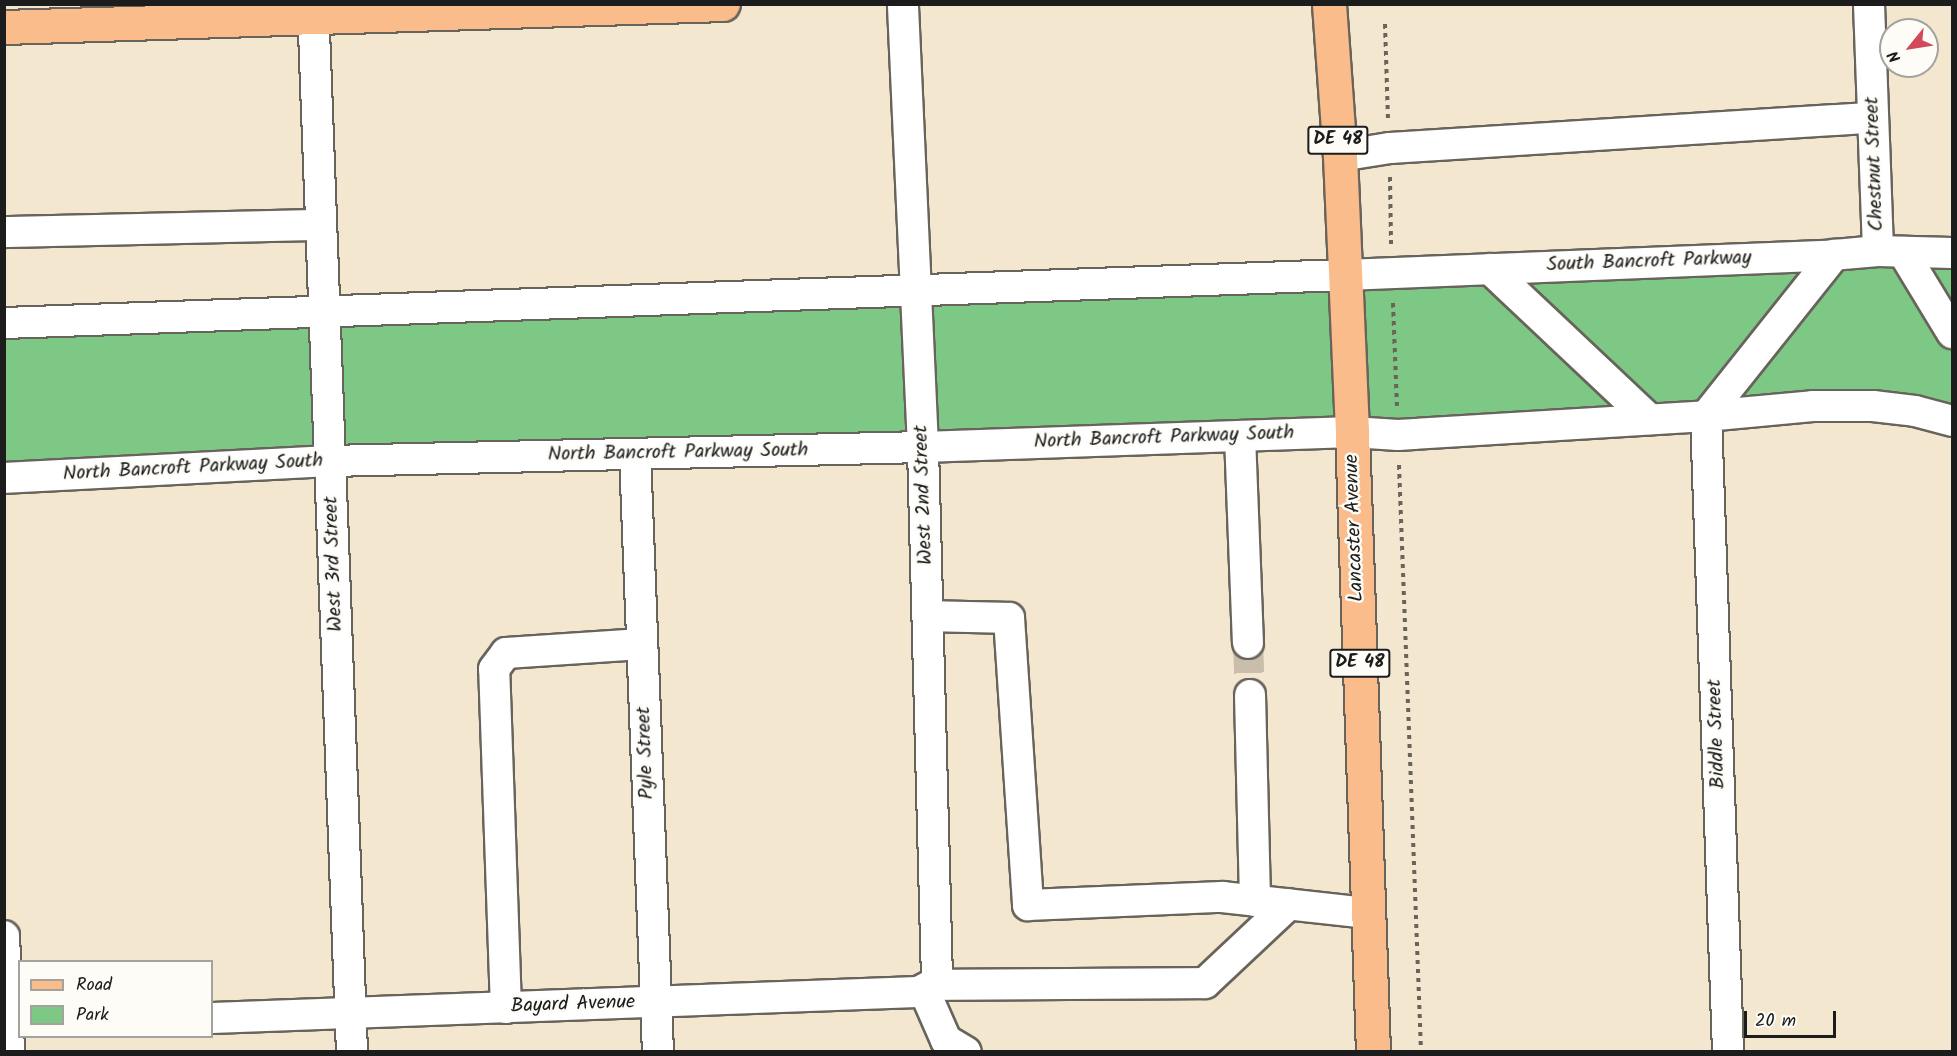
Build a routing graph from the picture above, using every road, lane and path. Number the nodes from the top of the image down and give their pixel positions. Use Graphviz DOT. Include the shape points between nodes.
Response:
graph roads {
  1 [pos="723,4"];
  2 [pos="903,4"];
  3 [pos="1329,4"];
  4 [pos="1869,4"];
  5 [pos="614,6"];
  6 [pos="313,11"];
  7 [pos="61,15"];
  8 [pos="1385,24"];
  9 [pos="4,27"];
  10 [pos="1873,118"];
  11 [pos="1390,148"];
  12 [pos="1340,156"];
  13 [pos="321,225"];
  14 [pos="4,232"];
  15 [pos="1891,251"];
  16 [pos="1953,253"];
  17 [pos="1834,255"];
  18 [pos="1490,269"];
  19 [pos="1392,273"];
  20 [pos="1345,275"];
  21 [pos="914,291"];
  22 [pos="324,313"];
  23 [pos="4,323"];
  24 [pos="1953,333"];
  25 [pos="1706,416"];
  26 [pos="1649,419"];
  27 [pos="1953,421"];
  28 [pos="1352,432"];
  29 [pos="1398,435"];
  30 [pos="1240,436"];
  31 [pos="923,447"];
  32 [pos="634,454"];
  33 [pos="330,461"];
  34 [pos="4,478"];
  35 [pos="927,616"];
  36 [pos="1248,643"];
  37 [pos="642,644"];
  38 [pos="1250,695"];
  39 [pos="1255,901"];
  40 [pos="1289,904"];
  41 [pos="1368,913"];
  42 [pos="4,936"];
  43 [pos="928,987"];
  44 [pos="656,1002"];
  45 [pos="506,1008"];
  46 [pos="351,1013"];
  47 [pos="213,1018"];
  48 [pos="10,1033"];
  49 [pos="951,1048"];
  50 [pos="352,1052"];
  51 [pos="658,1052"];
  52 [pos="1373,1052"];
  53 [pos="1421,1052"];
  54 [pos="1728,1052"];
  1 -- 5 [label="main road"];
  2 -- 21 [label="street, West 2nd Street"];
  3 -- 12 [label="main road, Lancaster Avenue / DE 48"];
  4 -- 10 [label="street, Chestnut Street"];
  5 -- 6 [label="main road"];
  6 -- 7 [label="main road"];
  6 -- 13 [label="street, West 3rd Street"];
  7 -- 9 [label="main road"];
  8 -- 11 [label="path"];
  10 -- 11 [label="street"];
  10 -- 15 [label="street, Chestnut Street"];
  11 -- 12 [label="street"];
  11 -- 19 [label="path"];
  12 -- 20 [label="main road, Lancaster Avenue / DE 48"];
  13 -- 14 [label="street"];
  13 -- 22 [label="street, West 3rd Street"];
  15 -- 16 [label="street, South Bancroft Parkway"];
  15 -- 17 [label="street, South Bancroft Parkway"];
  15 -- 24 [label="street"];
  17 -- 18 [label="street, South Bancroft Parkway"];
  17 -- 25 [label="street"];
  18 -- 19 [label="street, South Bancroft Parkway"];
  18 -- 26 [label="street"];
  19 -- 20 [label="street, South Bancroft Parkway"];
  19 -- 29 [label="path"];
  20 -- 21 [label="street"];
  20 -- 28 [label="main road, Lancaster Avenue / DE 48"];
  21 -- 22 [label="street"];
  21 -- 31 [label="street, West 2nd Street"];
  22 -- 23 [label="street"];
  22 -- 33 [label="street, West 3rd Street"];
  25 -- 26 [label="street"];
  25 -- 27 [label="street" via="1802,406 1873,406"];
  25 -- 54 [label="street, Biddle Street"];
  26 -- 29 [label="street"];
  28 -- 29 [label="street"];
  28 -- 30 [label="street, North Bancroft Parkway South"];
  28 -- 41 [label="main road, Lancaster Avenue / DE 48"];
  29 -- 53 [label="path"];
  30 -- 31 [label="street, North Bancroft Parkway South"];
  30 -- 36 [label="street"];
  31 -- 32 [label="street, North Bancroft Parkway South"];
  31 -- 35 [label="street, West 2nd Street"];
  32 -- 33 [label="street, North Bancroft Parkway South"];
  32 -- 37 [label="street, Pyle Street"];
  33 -- 34 [label="street, North Bancroft Parkway South"];
  33 -- 46 [label="street, West 3rd Street"];
  35 -- 39 [label="street" via="1009,618 1028,905 1222,897"];
  35 -- 43 [label="street, West 2nd Street" via="938,970 937,979"];
  37 -- 44 [label="street, Pyle Street"];
  37 -- 45 [label="street" via="506,653 494,669"];
  38 -- 39 [label="street"];
  39 -- 40 [label="street"];
  40 -- 41 [label="street"];
  40 -- 43 [label="street, Bayard Avenue" via="1205,983"];
  41 -- 52 [label="main road, Lancaster Avenue / DE 48"];
  42 -- 48 [label="street"];
  43 -- 44 [label="street, Bayard Avenue"];
  43 -- 49 [label="street"];
  44 -- 45 [label="street, Bayard Avenue"];
  44 -- 51 [label="street, Pyle Street"];
  45 -- 46 [label="street, Bayard Avenue"];
  46 -- 47 [label="street, Bayard Avenue"];
  46 -- 50 [label="street, West 3rd Street"];
}
